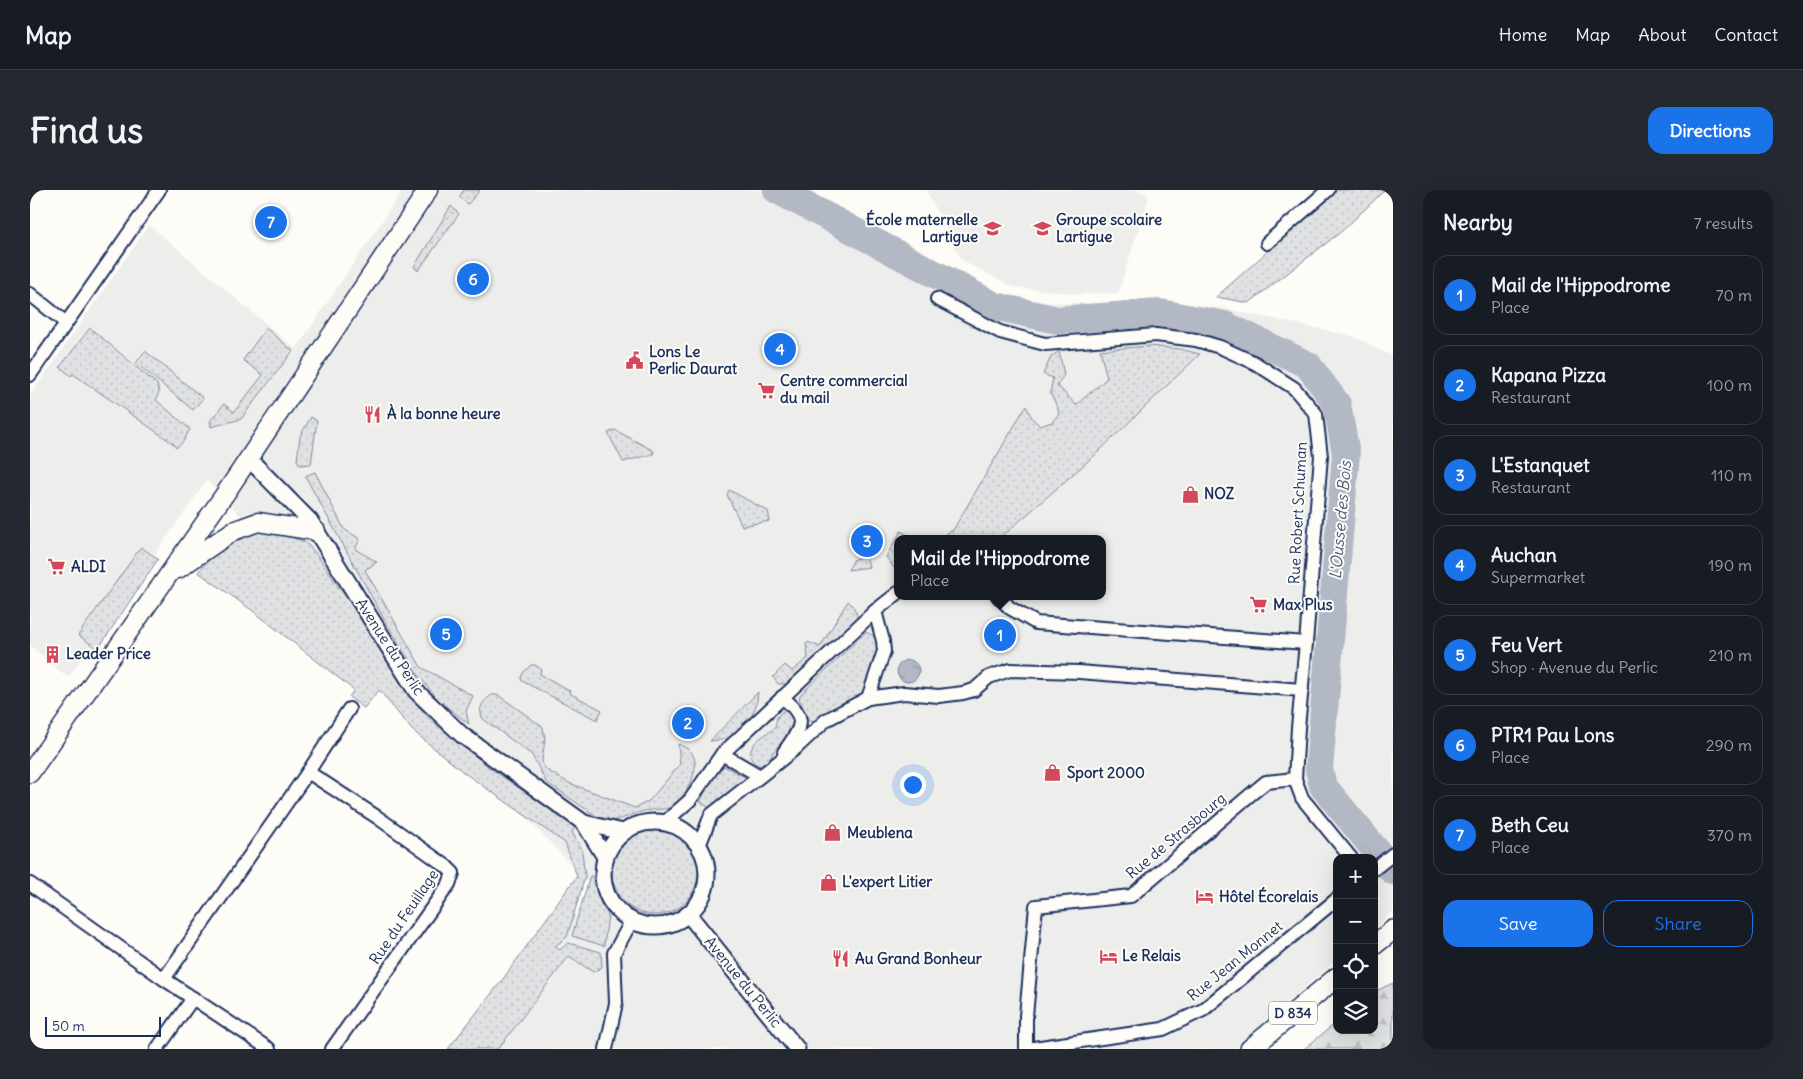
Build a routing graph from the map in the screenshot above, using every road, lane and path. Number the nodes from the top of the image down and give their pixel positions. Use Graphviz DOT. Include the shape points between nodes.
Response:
graph roads {
  1 [pos="159,190"];
  2 [pos="428,190"];
  3 [pos="1328,190"];
  4 [pos="1267,243"];
  5 [pos="30,294"];
  6 [pos="937,300"];
  7 [pos="66,323"];
  8 [pos="30,375"];
  9 [pos="249,459"];
  10 [pos="316,531"];
  11 [pos="167,577"];
  12 [pos="894,596"];
  13 [pos="1002,600"];
  14 [pos="875,611"];
  15 [pos="1306,643"];
  16 [pos="1302,690"];
  17 [pos="782,697"];
  18 [pos="868,698"];
  19 [pos="349,709"];
  20 [pos="722,754"];
  21 [pos="776,764"];
  22 [pos="308,772"];
  23 [pos="30,773"];
  24 [pos="760,776"];
  25 [pos="1295,779"];
  26 [pos="664,823"];
  27 [pos="584,824"];
  28 [pos="623,832"];
  29 [pos="699,846"];
  30 [pos="1348,854"];
  31 [pos="1391,855"];
  32 [pos="604,857"];
  33 [pos="1378,866"];
  34 [pos="30,884"];
  35 [pos="1333,902"];
  36 [pos="689,915"];
  37 [pos="631,922"];
  38 [pos="1393,930"];
  39 [pos="1375,944"];
  40 [pos="164,979"];
  41 [pos="1333,980"];
  42 [pos="193,998"];
  43 [pos="157,1049"];
  44 [pos="269,1049"];
  45 [pos="332,1049"];
  46 [pos="606,1049"];
  47 [pos="797,1049"];
  48 [pos="1027,1049"];
  49 [pos="1250,1049"];
  1 -- 7 [label="street"];
  2 -- 9 [label="main road"];
  3 -- 4 [label="street"];
  5 -- 7 [label="street"];
  6 -- 15 [label="street, Rue Robert Schuman" via="1000,332 1044,344 1156,335 1196,340 1255,363 1294,388 1316,414 1321,456"];
  7 -- 8 [label="street"];
  9 -- 10 [label="street, Avenue du Perlic"];
  9 -- 11 [label="main road"];
  10 -- 11 [label="main road" via="258,522 232,531"];
  10 -- 27 [label="street, Avenue du Perlic" via="416,692 462,735"];
  11 -- 23 [label="main road"];
  12 -- 14 [label="street"];
  13 -- 15 [label="street" via="1036,623"];
  14 -- 17 [label="street"];
  14 -- 18 [label="street" via="884,651"];
  15 -- 16 [label="street, Rue Robert Schuman"];
  16 -- 18 [label="street" via="1079,672 1010,670 989,677 974,690 963,693 939,696 904,693"];
  16 -- 25 [label="street, Rue Robert Schuman"];
  17 -- 20 [label="street"];
  17 -- 21 [label="street" via="796,708 800,723 798,732"];
  18 -- 21 [label="street" via="826,720"];
  19 -- 22 [label="street"];
  20 -- 24 [label="street"];
  20 -- 26 [label="street" via="690,800"];
  21 -- 24 [label="street"];
  22 -- 40 [label="street"];
  22 -- 45 [label="street, Rue du Feuillage" via="377,817 452,873 449,884"];
  24 -- 29 [label="street" via="711,814"];
  25 -- 30 [label="street, Rue Robert Schuman" via="1302,798"];
  25 -- 48 [label="street, Rue de Strasbourg" via="1266,782 1131,896 1036,906 1026,1016"];
  26 -- 28 [label="street" via="636,825"];
  26 -- 29 [label="street" via="678,827"];
  27 -- 28 [label="street, Avenue du Perlic"];
  27 -- 32 [label="street, Avenue du Perlic"];
  28 -- 32 [label="street"];
  29 -- 36 [label="street" via="705,860 705,890"];
  31 -- 33 [label="street"];
  32 -- 37 [label="street" via="603,887 618,913"];
  34 -- 40 [label="street"];
  35 -- 48 [label="street, Rue Jean Monnet" via="1203,1010 1186,1020 1163,1029"];
  36 -- 37 [label="street" via="661,927"];
  36 -- 47 [label="street, Avenue du Perlic"];
  37 -- 46 [label="street" via="614,953 616,1003"];
  38 -- 39 [label="main road"];
  40 -- 42 [label="street"];
  41 -- 49 [label="main road, D 834"];
  42 -- 43 [label="street"];
  42 -- 44 [label="street"];
}
